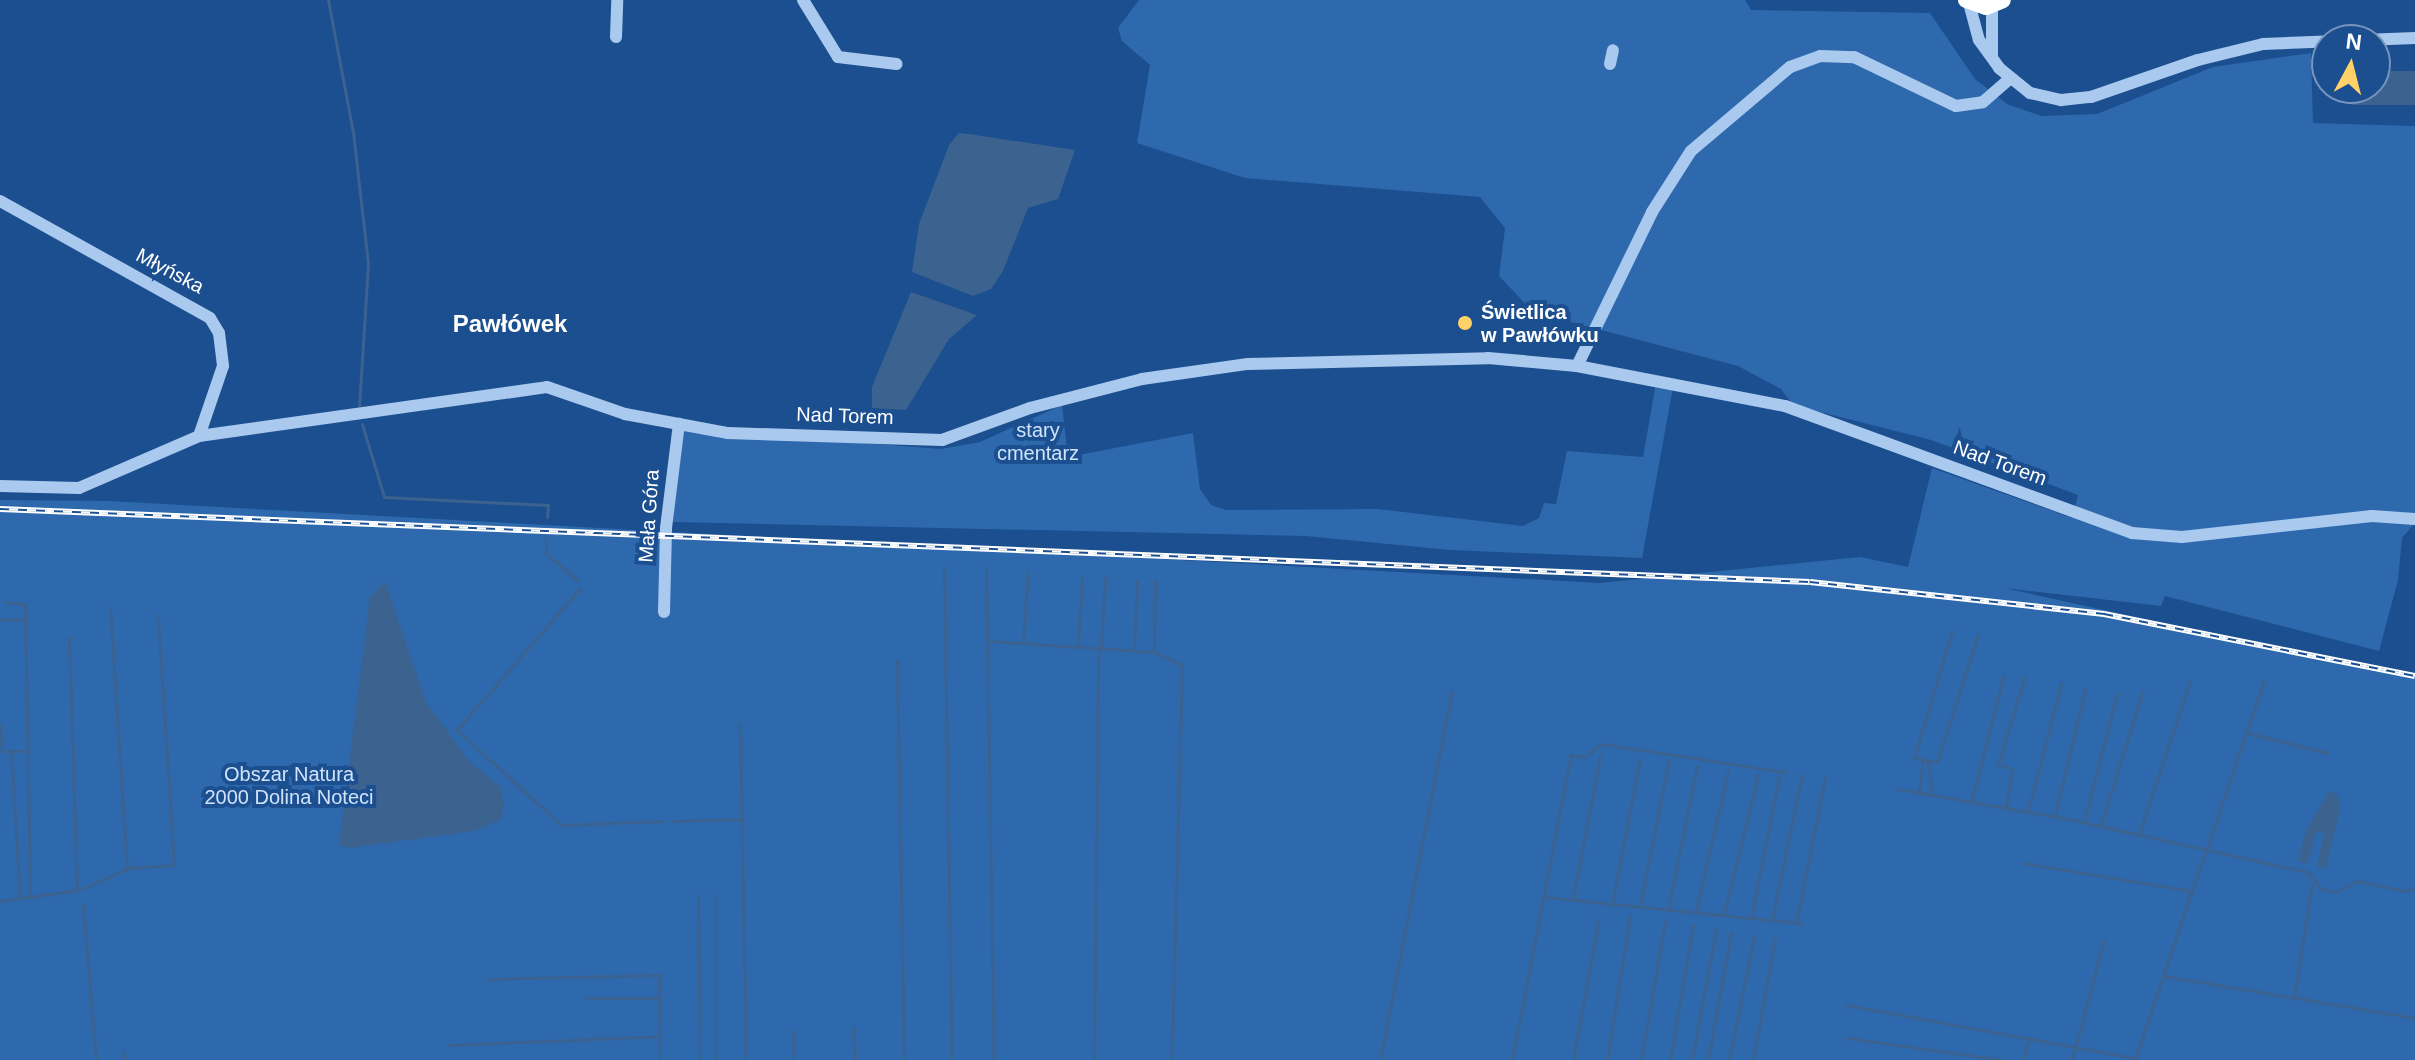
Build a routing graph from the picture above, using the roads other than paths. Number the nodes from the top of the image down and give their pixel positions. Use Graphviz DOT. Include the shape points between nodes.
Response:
graph roads {
  1 [pos="617,0"];
  2 [pos="803,0"];
  3 [pos="1967,2"];
  4 [pos="1997,3"];
  5 [pos="616,37"];
  6 [pos="2415,38"];
  7 [pos="1613,50"];
  8 [pos="1992,57"];
  9 [pos="897,64"];
  10 [pos="1610,64"];
  11 [pos="2009,79"];
  12 [pos="0,201"];
  13 [pos="1577,366"];
  14 [pos="679,424"];
  15 [pos="199,436"];
  16 [pos="0,486"];
  17 [pos="2415,519"];
  18 [pos="664,612"];
  1 -- 5 [label="street"];
  2 -- 9 [label="street" via="838,57"];
  3 -- 4 [label="highway"];
  3 -- 8 [label="street" via="1979,40"];
  4 -- 8 [label="street"];
  6 -- 11 [label="street" via="2263,44 2071,100 2040,97"];
  7 -- 10 [label="street"];
  8 -- 11 [label="street"];
  11 -- 13 [label="street" via="1983,102 1956,106 1854,57 1820,56 1790,67 1691,151 1652,212"];
  12 -- 15 [label="street, Młyńska" via="210,318 219,333 223,366"];
  13 -- 14 [label="street, Nad Torem" via="1488,358 1248,364 1142,379 1030,408 942,440 728,433"];
  13 -- 17 [label="street, Nad Torem" via="1820,416 2132,533 2182,537 2372,516"];
  14 -- 15 [label="street, Nad Torem" via="625,414 547,387"];
  14 -- 18 [label="street, Mała Góra" via="666,528"];
  15 -- 16 [label="street, Nad Torem" via="79,488"];
}
